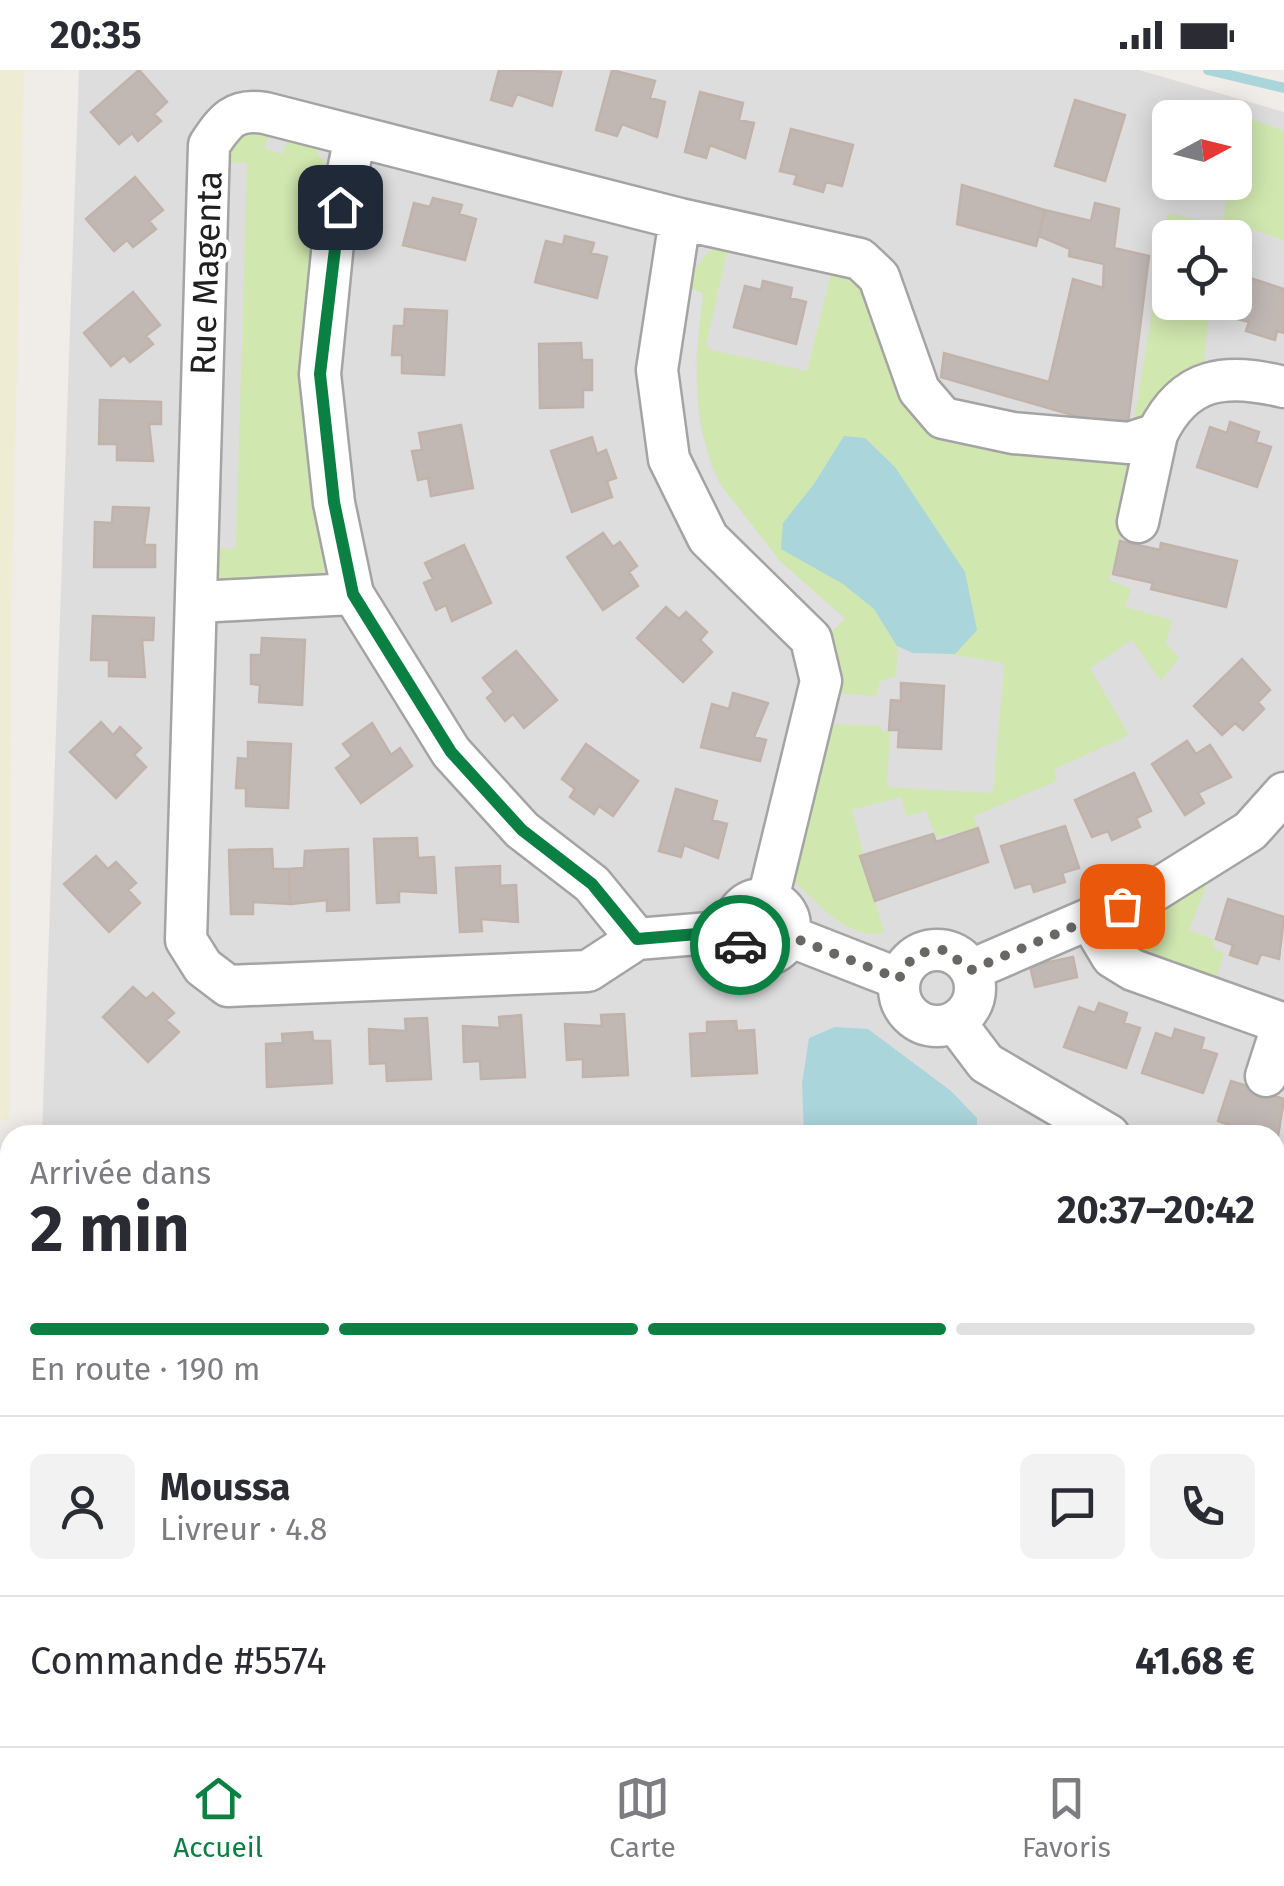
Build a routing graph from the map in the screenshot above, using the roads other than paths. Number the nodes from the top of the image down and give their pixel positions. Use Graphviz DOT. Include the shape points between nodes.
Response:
graph roads {
  1 [pos="355,136"];
  2 [pos="680,220"];
  3 [pos="1284,387"];
  4 [pos="1157,434"];
  5 [pos="1138,522"];
  6 [pos="353,594"];
  7 [pos="196,602"];
  8 [pos="1284,794"];
  9 [pos="768,900"];
  10 [pos="1091,922"];
  11 [pos="734,931"];
  12 [pos="789,936"];
  13 [pos="637,939"];
  14 [pos="971,970"];
  15 [pos="899,979"];
  16 [pos="955,1022"];
  17 [pos="1284,1024"];
  18 [pos="1266,1076"];
  19 [pos="1092,1125"];
  1 -- 2 [label="street, Rue Magenta"];
  1 -- 6 [label="street" via="333,242 320,374 334,502"];
  1 -- 7 [label="street, Rue Magenta" via="244,110 226,120 209,145"];
  2 -- 4 [label="street, Rue Magenta" via="860,259 879,277 919,390 943,418 1012,433 1129,443"];
  2 -- 9 [label="street" via="656,370 668,459 708,538 811,640 821,681"];
  3 -- 4 [label="street" via="1224,378 1196,388 1170,406"];
  4 -- 5 [label="street"];
  6 -- 7 [label="street"];
  6 -- 13 [label="street" via="451,752 522,830 592,884"];
  7 -- 13 [label="street, Rue Magenta" via="186,940 203,967 228,986 588,971"];
  8 -- 10 [label="street" via="1250,830"];
  9 -- 11 [label="street" via="743,906"];
  9 -- 12 [label="street" via="789,918"];
  10 -- 14 [label="street"];
  10 -- 17 [label="street" via="1112,957 1134,970"];
  11 -- 12 [label="street" via="742,948 759,956 778,951"];
  11 -- 13 [label="street, Rue Magenta"];
  12 -- 15 [label="street"];
  14 -- 15 [label="street" via="955,954 932,950 911,959"];
  14 -- 16 [label="street" via="975,994"];
  15 -- 16 [label="street" via="902,1004 919,1022"];
  16 -- 19 [label="street" via="986,1063"];
  17 -- 18 [label="street"];
}
